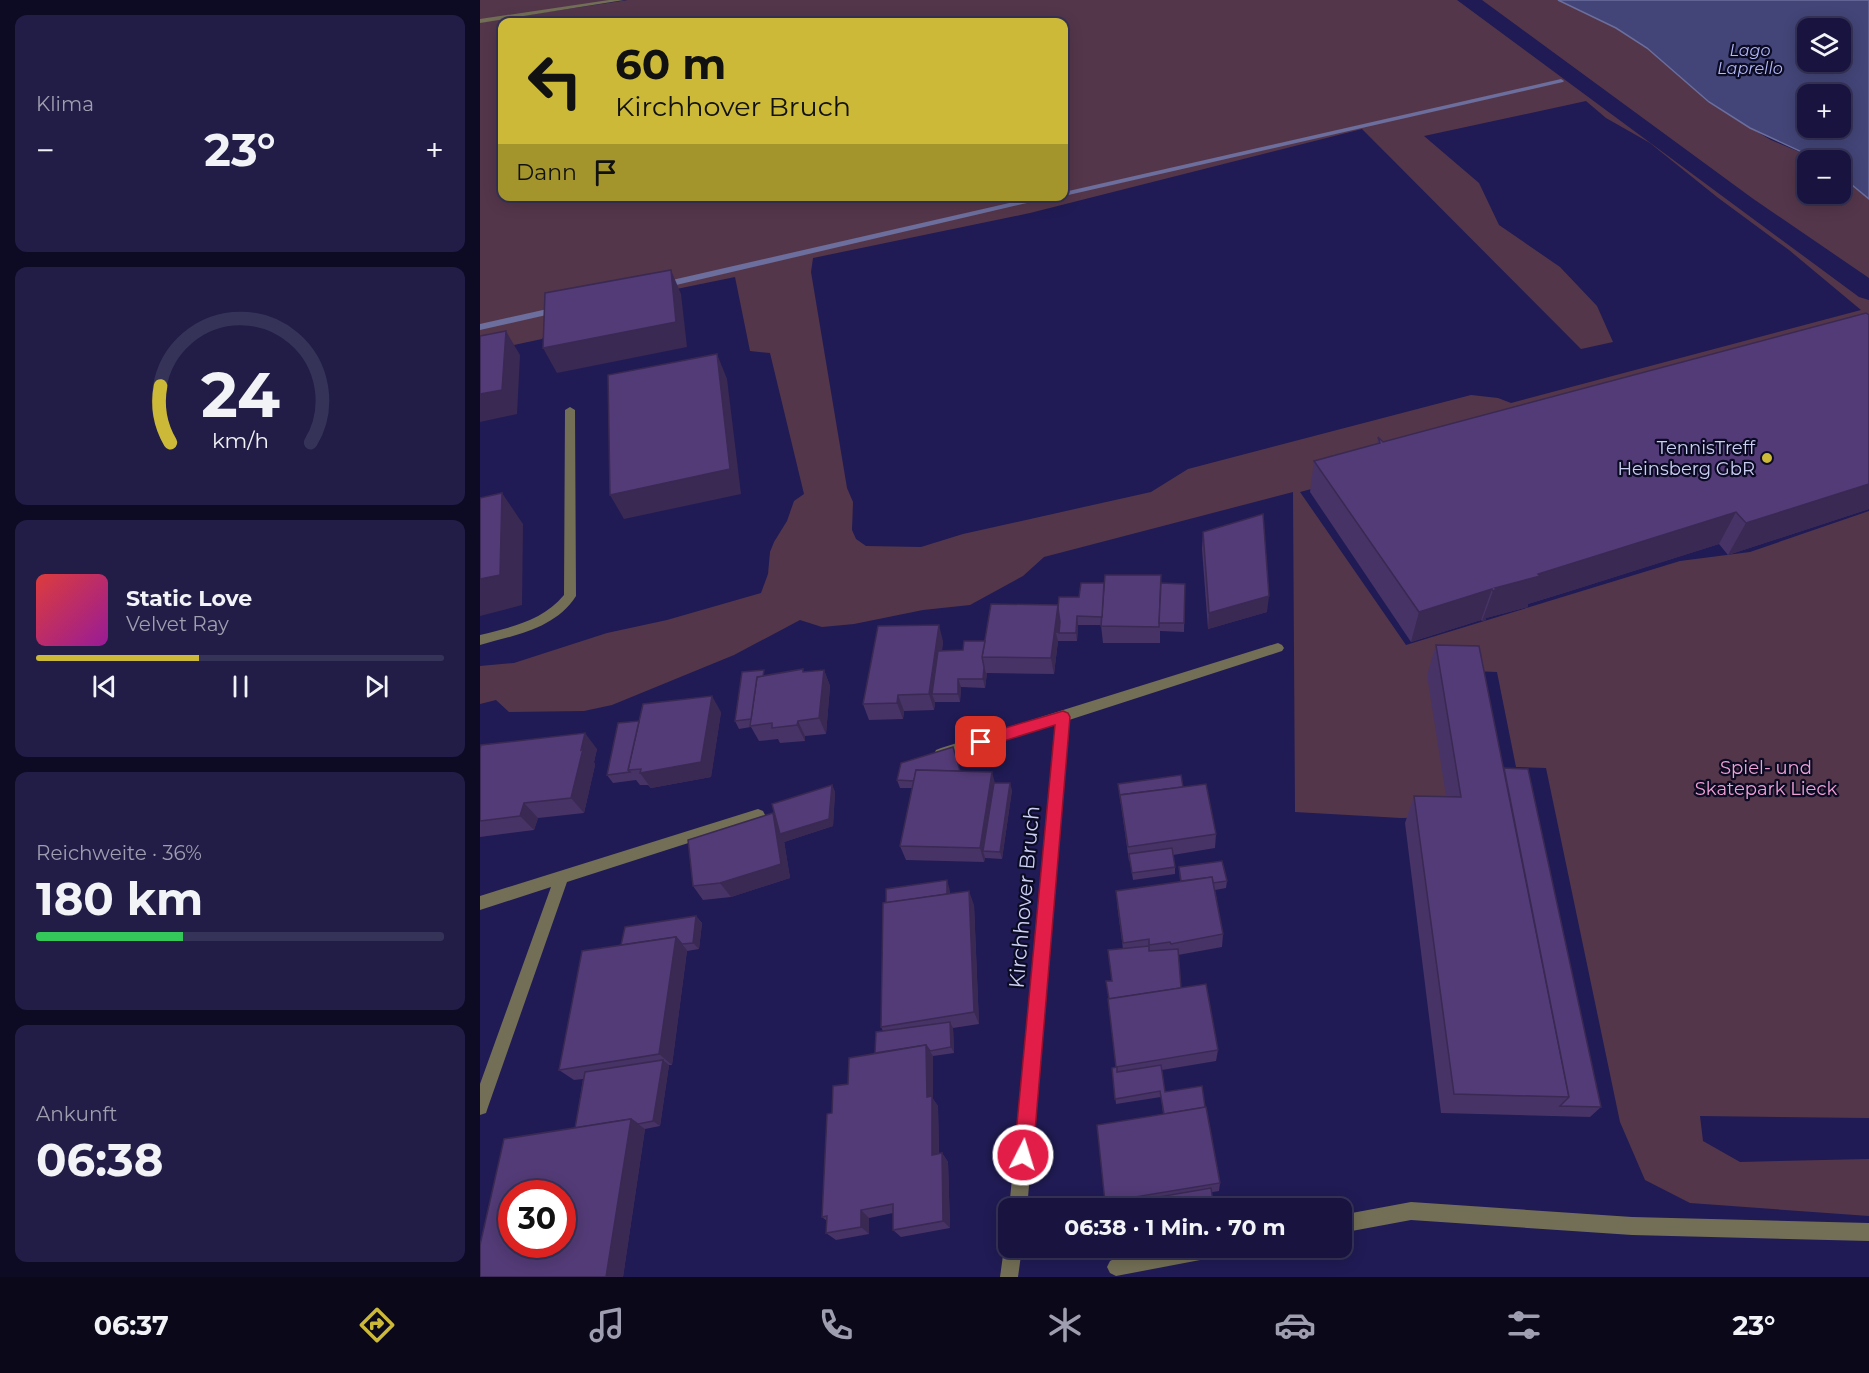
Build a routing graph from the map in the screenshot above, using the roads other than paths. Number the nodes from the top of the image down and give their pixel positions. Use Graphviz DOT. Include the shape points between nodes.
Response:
graph roads {
  1 [pos="621,0"];
  2 [pos="498,18"];
  3 [pos="500,18"];
  4 [pos="480,21"];
  5 [pos="570,410"];
  6 [pos="480,640"];
  7 [pos="1278,648"];
  8 [pos="1063,717"];
  9 [pos="940,754"];
  10 [pos="758,815"];
  11 [pos="561,879"];
  12 [pos="480,903"];
  13 [pos="480,1107"];
  14 [pos="1019,1198"];
  15 [pos="1352,1222"];
  16 [pos="1869,1232"];
  17 [pos="1012,1258"];
  18 [pos="1163,1258"];
  19 [pos="1116,1267"];
  20 [pos="1010,1277"];
  1 -- 3 [label="street"];
  2 -- 4 [label="street"];
  5 -- 6 [label="street" via="570,596 553,615 539,622"];
  7 -- 8 [label="street"];
  8 -- 9 [label="street"];
  8 -- 14 [label="street, Kirchhover Bruch"];
  10 -- 11 [label="street"];
  11 -- 12 [label="street"];
  11 -- 13 [label="street"];
  15 -- 16 [label="street" via="1410,1210 1632,1226"];
  17 -- 20 [label="street"];
  18 -- 19 [label="street"];
}
